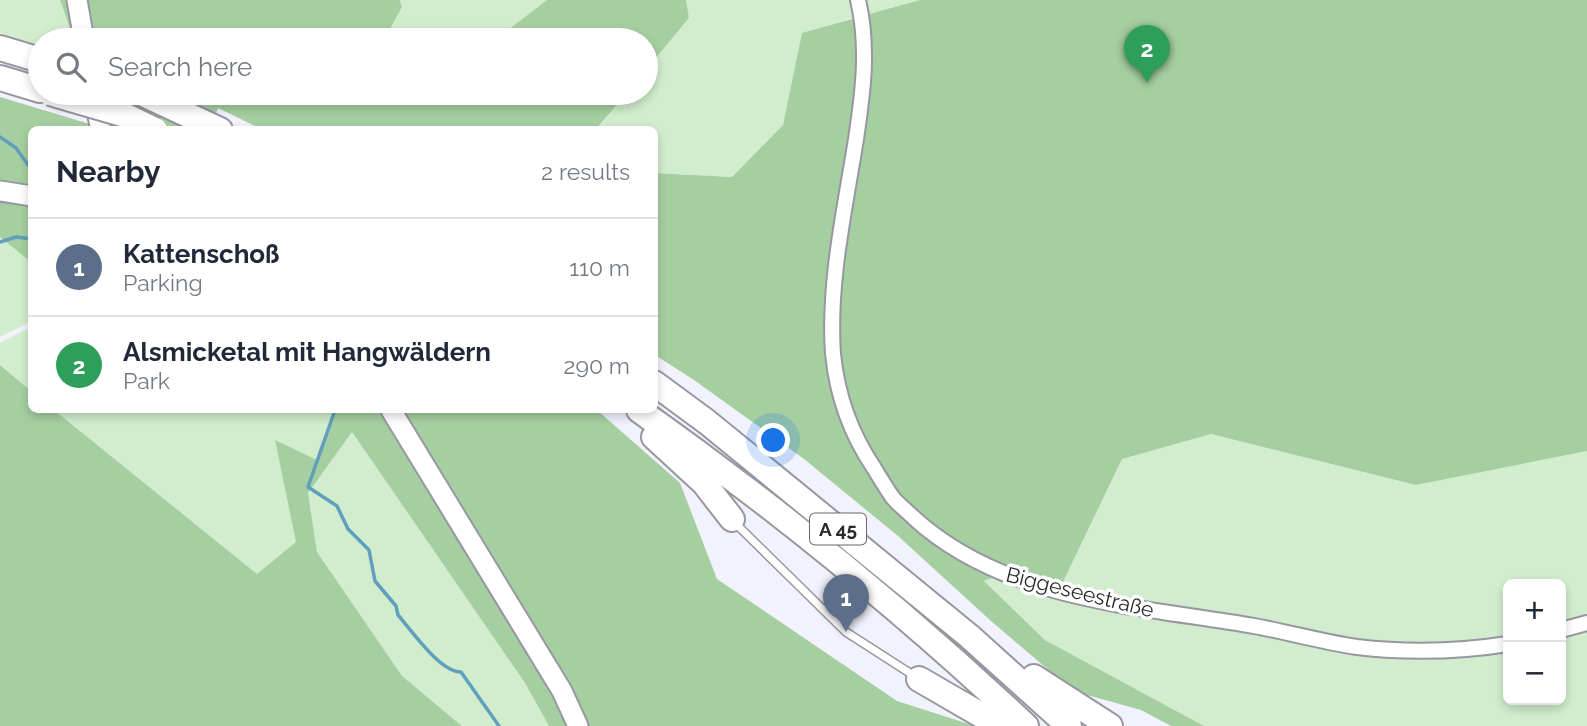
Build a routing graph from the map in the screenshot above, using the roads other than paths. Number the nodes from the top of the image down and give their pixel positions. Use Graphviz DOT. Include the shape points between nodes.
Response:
graph roads {
  1 [pos="77,0"];
  2 [pos="858,0"];
  3 [pos="82,28"];
  4 [pos="0,48"];
  5 [pos="28,56"];
  6 [pos="0,78"];
  7 [pos="28,86"];
  8 [pos="91,105"];
  9 [pos="96,105"];
  10 [pos="167,105"];
  11 [pos="101,126"];
  12 [pos="147,126"];
  13 [pos="211,126"];
  14 [pos="0,191"];
  15 [pos="28,195"];
  16 [pos="658,386"];
  17 [pos="393,413"];
  18 [pos="633,413"];
  19 [pos="643,413"];
  20 [pos="732,519"];
  21 [pos="1587,623"];
  22 [pos="1566,629"];
  23 [pos="969,636"];
  24 [pos="1503,645"];
  25 [pos="919,679"];
  26 [pos="578,726"];
  27 [pos="1000,726"];
  28 [pos="1026,726"];
  29 [pos="1069,726"];
  30 [pos="1110,726"];
  1 -- 3 [label="street"];
  2 -- 24 [label="street, Biggeseestraße" via="865,79 834,282 834,355 846,417 894,499 927,530 965,556 1008,575 1110,603 1356,647 1418,652"];
  4 -- 5 [label="highway"];
  6 -- 7 [label="highway"];
  8 -- 12 [label="highway, bridge"];
  9 -- 11 [label="street"];
  10 -- 13 [label="highway"];
  14 -- 15 [label="street"];
  16 -- 23 [label="highway, A 45"];
  17 -- 26 [label="street" via="562,691"];
  18 -- 20 [label="highway" via="704,483"];
  19 -- 28 [label="highway, A 45" via="797,529"];
  20 -- 25 [label="lane" via="846,632"];
  21 -- 22 [label="street"];
  23 -- 29 [label="highway, A 45"];
  23 -- 30 [label="highway" via="1011,657 1042,684"];
  25 -- 27 [label="highway"];
}
